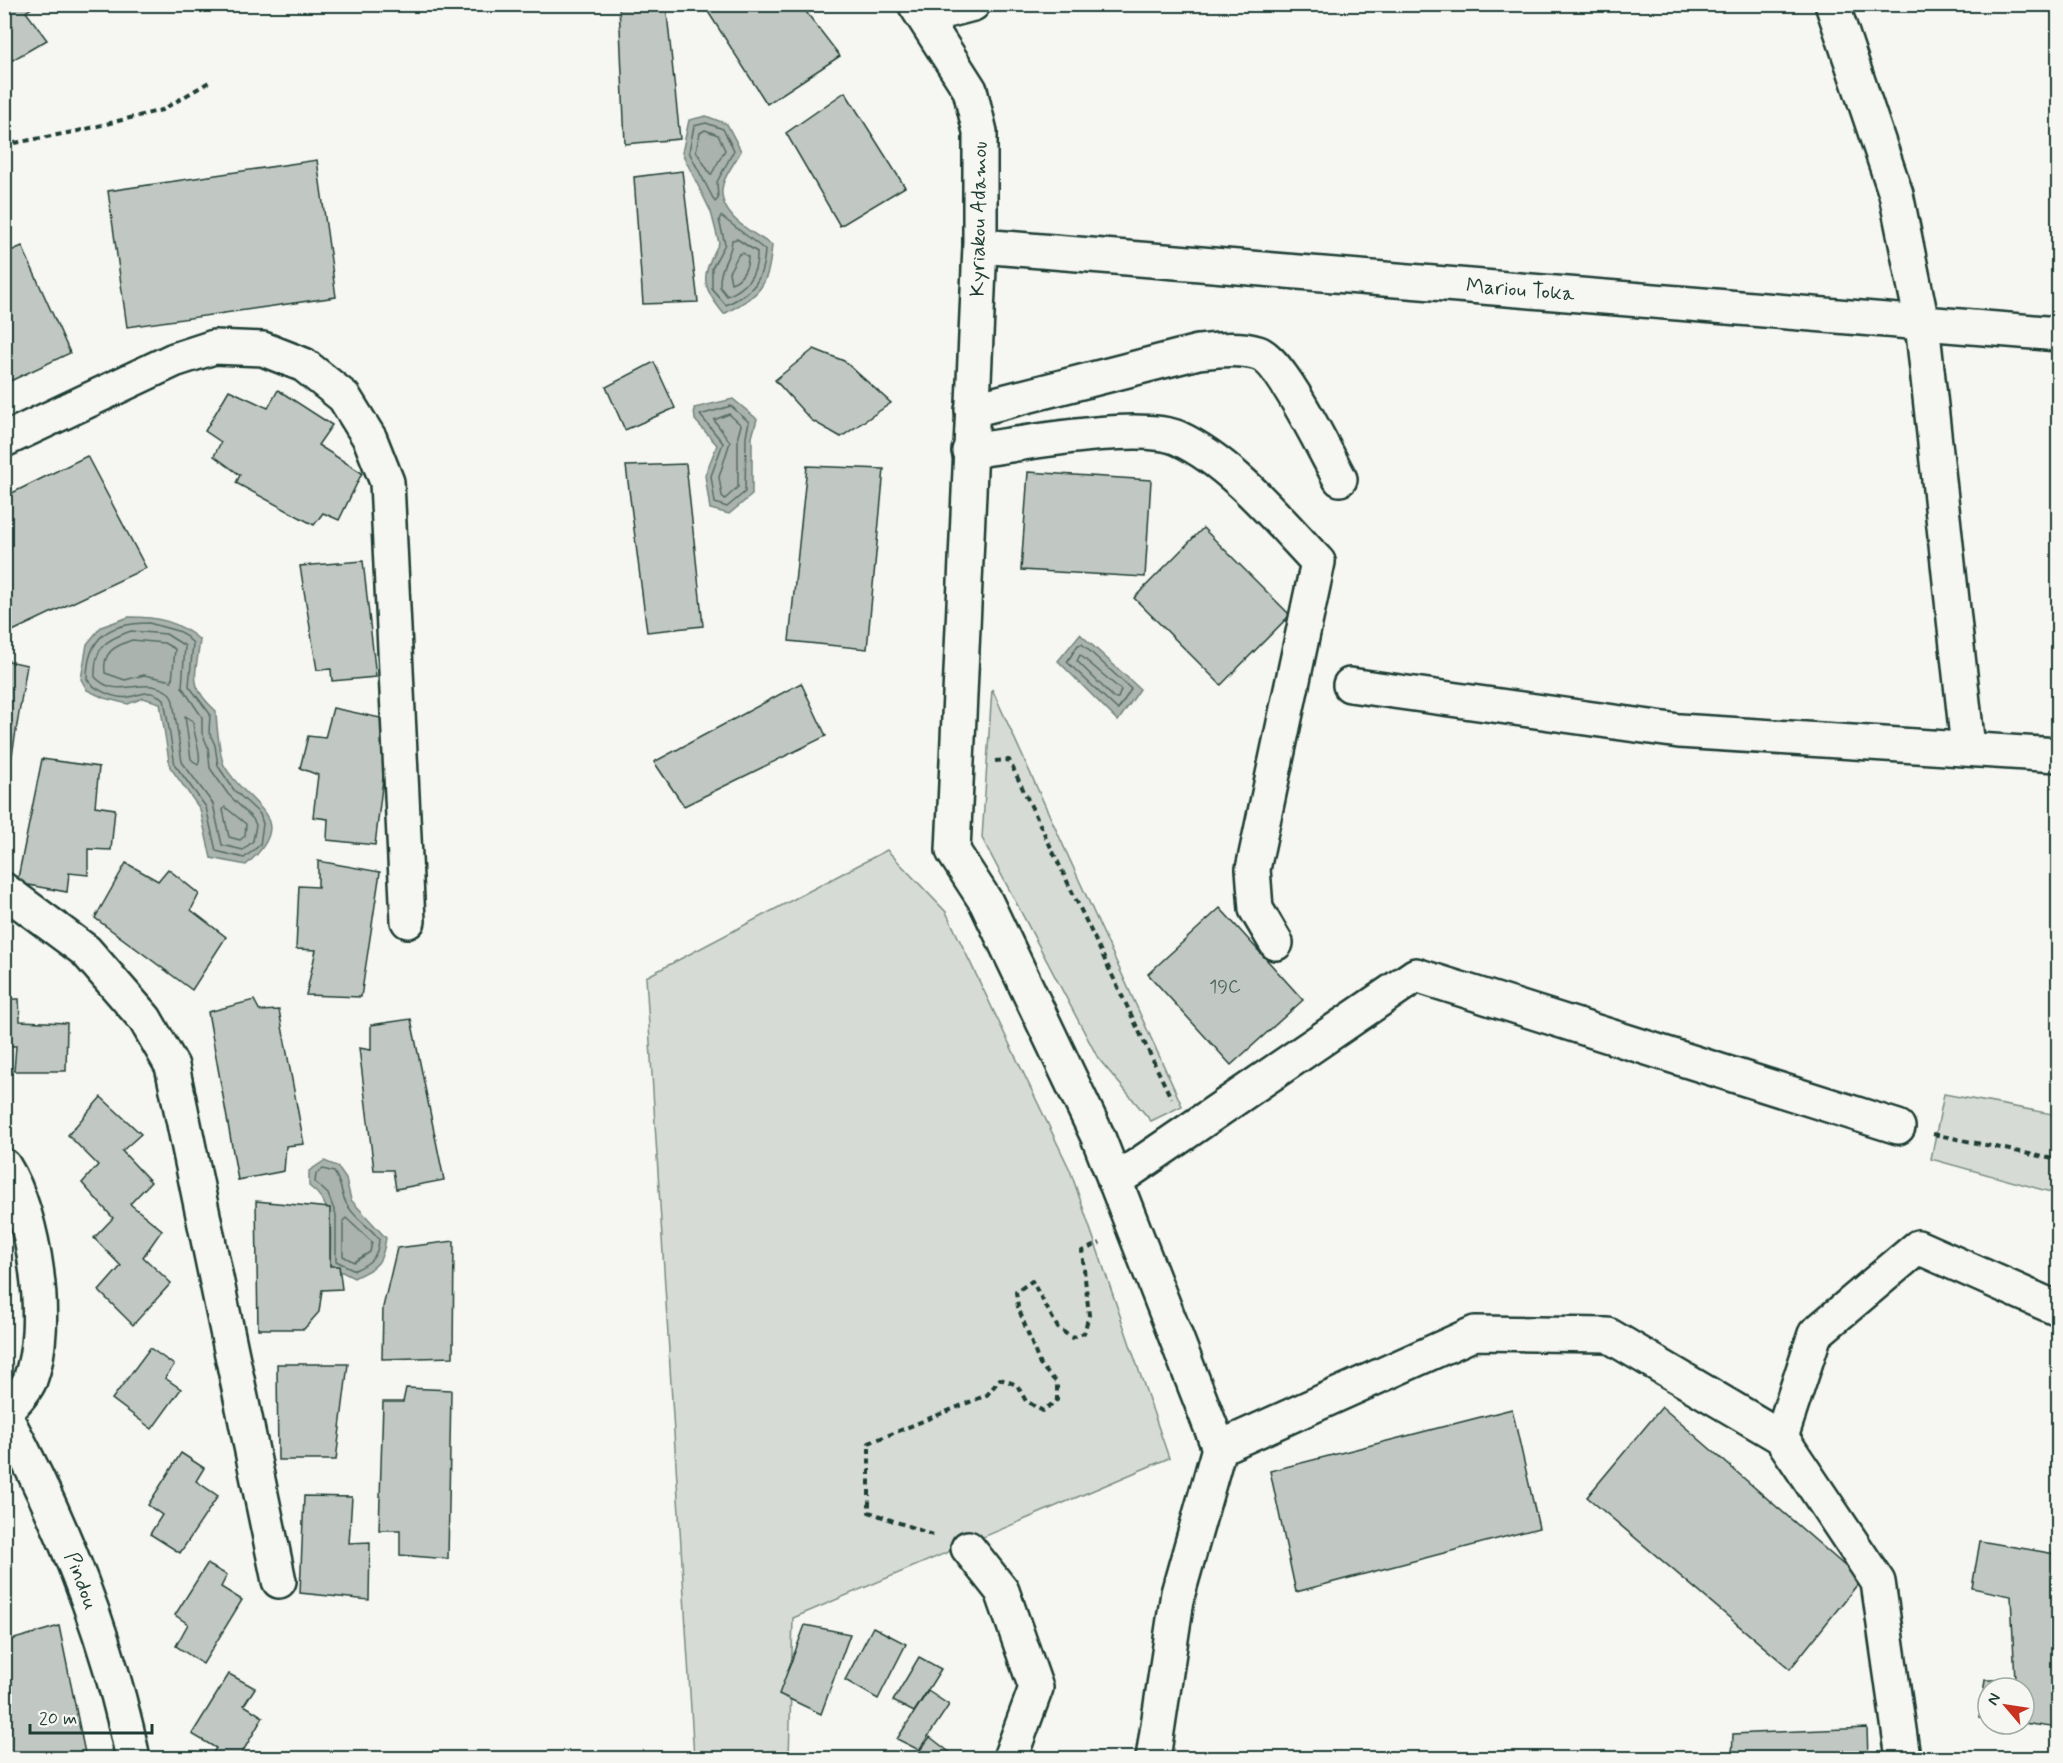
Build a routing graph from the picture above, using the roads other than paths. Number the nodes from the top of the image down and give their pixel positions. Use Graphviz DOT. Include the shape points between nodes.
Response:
graph roads {
  1 [pos="973,4"];
  2 [pos="1832,4"];
  3 [pos="920,11"];
  4 [pos="980,246"];
  5 [pos="1922,323"];
  6 [pos="2058,334"];
  7 [pos="972,410"];
  8 [pos="4,440"];
  9 [pos="969,451"];
  10 [pos="1340,479"];
  11 [pos="1350,685"];
  12 [pos="1968,748"];
  13 [pos="2058,755"];
  14 [pos="4,890"];
  15 [pos="408,921"];
  16 [pos="1276,943"];
  17 [pos="1898,1127"];
  18 [pos="4,1166"];
  19 [pos="1115,1180"];
  20 [pos="2058,1309"];
  21 [pos="4,1413"];
  22 [pos="1780,1437"];
  23 [pos="1219,1448"];
  24 [pos="968,1548"];
  25 [pos="279,1581"];
  26 [pos="133,1758"];
  27 [pos="1010,1758"];
  28 [pos="1153,1758"];
  29 [pos="1903,1758"];
  1 -- 3 [label="street"];
  2 -- 5 [label="street" via="1896,194"];
  3 -- 4 [label="street, Kyriakou Adamou" via="970,90 981,132"];
  4 -- 5 [label="street, Mariou Toka"];
  4 -- 7 [label="street, Kyriakou Adamou"];
  5 -- 6 [label="street, Mariou Toka"];
  5 -- 12 [label="street"];
  7 -- 9 [label="street, Kyriakou Adamou"];
  7 -- 10 [label="street" via="1198,352 1227,349 1260,353 1281,374"];
  8 -- 15 [label="street" via="174,360 214,347 274,353 304,365 344,397 370,439 387,482"];
  9 -- 16 [label="street" via="1130,431 1177,438 1244,485 1318,562 1253,869 1256,909"];
  9 -- 19 [label="street, Kyriakou Adamou" via="953,851 986,902"];
  11 -- 12 [label="street" via="1679,731"];
  12 -- 13 [label="street"];
  14 -- 25 [label="street" via="86,951 145,1019 172,1066"];
  17 -- 19 [label="street" via="1416,975"];
  18 -- 21 [label="street" via="22,1206 32,1244 39,1291 39,1341 29,1382"];
  19 -- 23 [label="street, Kyriakou Adamou"];
  20 -- 22 [label="street" via="1918,1248 1815,1334"];
  21 -- 26 [label="street, Pindou" via="43,1485 89,1596"];
  22 -- 23 [label="street" via="1608,1335 1475,1333"];
  22 -- 29 [label="street" via="1878,1582"];
  23 -- 28 [label="street" via="1178,1593"];
  24 -- 27 [label="street" via="1002,1591 1036,1688"];
}
